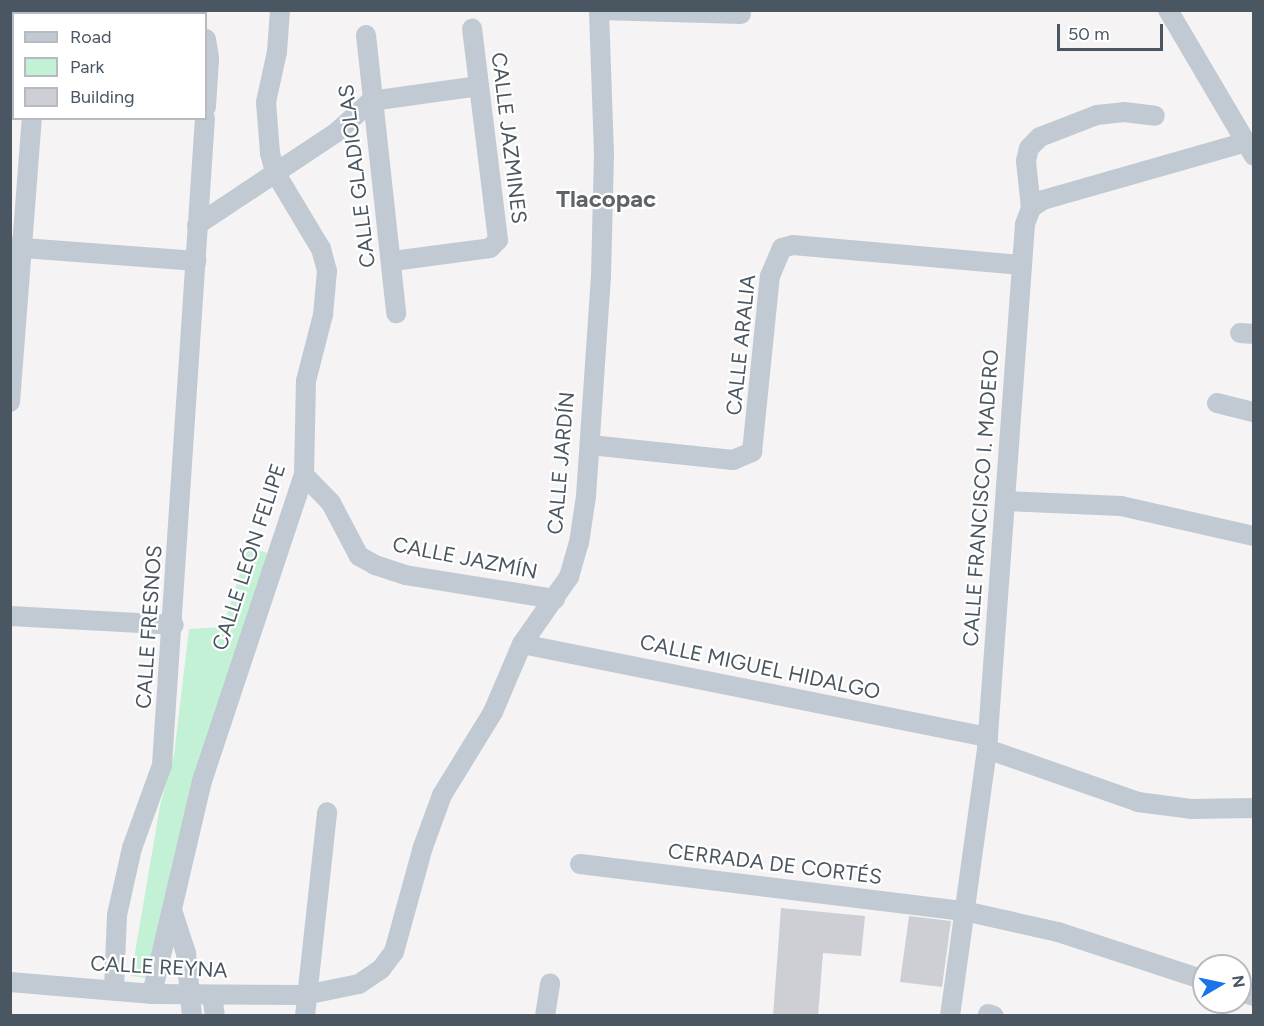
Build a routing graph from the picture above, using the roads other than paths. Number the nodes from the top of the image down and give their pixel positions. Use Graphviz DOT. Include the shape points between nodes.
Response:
graph roads {
  1 [pos="280,10"];
  2 [pos="599,10"];
  3 [pos="1168,10"];
  4 [pos="1177,10"];
  5 [pos="741,14"];
  6 [pos="472,29"];
  7 [pos="366,35"];
  8 [pos="1212,82"];
  9 [pos="478,86"];
  10 [pos="371,101"];
  11 [pos="1155,116"];
  12 [pos="32,120"];
  13 [pos="205,120"];
  14 [pos="1250,149"];
  15 [pos="275,172"];
  16 [pos="1031,208"];
  17 [pos="197,225"];
  18 [pos="16,247"];
  19 [pos="196,261"];
  20 [pos="393,261"];
  21 [pos="1022,264"];
  22 [pos="396,313"];
  23 [pos="10,402"];
  24 [pos="1217,403"];
  25 [pos="1254,412"];
  26 [pos="590,445"];
  27 [pos="304,475"];
  28 [pos="1006,501"];
  29 [pos="1254,536"];
  30 [pos="555,599"];
  31 [pos="10,616"];
  32 [pos="174,625"];
  33 [pos="522,644"];
  34 [pos="987,743"];
  35 [pos="1254,808"];
  36 [pos="327,812"];
  37 [pos="580,864"];
  38 [pos="172,910"];
  39 [pos="964,911"];
  40 [pos="1192,976"];
  41 [pos="10,982"];
  42 [pos="550,984"];
  43 [pos="114,989"];
  44 [pos="152,994"];
  45 [pos="305,995"];
  46 [pos="199,1002"];
  47 [pos="215,1016"];
  48 [pos="304,1016"];
  49 [pos="545,1016"];
  50 [pos="950,1016"];
  1 -- 15 [label="street, CALLE LEÓN FELIPE" via="277,52 266,102"];
  2 -- 5 [label="street"];
  2 -- 26 [label="street, CALLE JARDÍN" via="604,154"];
  3 -- 8 [label="street" via="1201,71"];
  4 -- 8 [label="street" via="1209,66"];
  6 -- 9 [label="street, CALLE JAZMINES"];
  7 -- 10 [label="street, CALLE GLADIOLAS"];
  8 -- 14 [label="street"];
  9 -- 10 [label="street"];
  9 -- 20 [label="street, CALLE JAZMINES" via="498,240 490,248"];
  10 -- 15 [label="street" via="337,132"];
  10 -- 20 [label="street, CALLE GLADIOLAS"];
  11 -- 16 [label="street, CALLE FRANCISCO I. MADERO" via="1124,112 1097,115 1040,137 1029,148 1026,161"];
  12 -- 18 [label="street"];
  13 -- 17 [label="street, CALLE FRESNOS"];
  14 -- 16 [label="street" via="1074,190"];
  15 -- 17 [label="street"];
  15 -- 27 [label="street, CALLE LEÓN FELIPE" via="307,222 327,271 323,315 306,381"];
  16 -- 21 [label="street, CALLE FRANCISCO I. MADERO" via="1025,224"];
  17 -- 19 [label="street, CALLE FRESNOS"];
  18 -- 19 [label="street"];
  18 -- 23 [label="street"];
  19 -- 32 [label="street, CALLE FRESNOS"];
  20 -- 22 [label="street, CALLE GLADIOLAS"];
  21 -- 26 [label="street, CALLE ARALIA" via="793,245 782,248 770,276 752,452 733,460"];
  21 -- 28 [label="street, CALLE FRANCISCO I. MADERO"];
  24 -- 25 [label="street"];
  26 -- 30 [label="street, CALLE JARDÍN" via="579,543 569,577"];
  27 -- 30 [label="street, CALLE JAZMÍN" via="331,502 359,556 375,565 405,574"];
  27 -- 38 [label="street, CALLE LEÓN FELIPE" via="202,781"];
  28 -- 29 [label="street" via="1121,506"];
  28 -- 34 [label="street, CALLE FRANCISCO I. MADERO"];
  30 -- 33 [label="street, CALLE JARDÍN"];
  31 -- 32 [label="street"];
  32 -- 43 [label="street, CALLE FRESNOS" via="162,765 132,848 120,904"];
  33 -- 34 [label="street, CALLE MIGUEL HIDALGO"];
  33 -- 45 [label="street, CALLE JARDÍN" via="484,729 442,795 394,952 381,969 359,984"];
  34 -- 35 [label="street, CALLE MIGUEL HIDALGO" via="1138,802 1191,809"];
  34 -- 39 [label="street, CALLE FRANCISCO I. MADERO"];
  36 -- 45 [label="street"];
  37 -- 39 [label="street, CERRADA DE CORTÉS"];
  38 -- 44 [label="street, CALLE LEÓN FELIPE"];
  38 -- 46 [label="street"];
  39 -- 40 [label="street, CERRADA DE CORTÉS" via="1058,932"];
  39 -- 50 [label="street, CALLE FRANCISCO I. MADERO"];
  41 -- 43 [label="street, CALLE REYNA"];
  42 -- 49 [label="street"];
  43 -- 44 [label="street, CALLE REYNA"];
  44 -- 46 [label="street, CALLE REYNA"];
  45 -- 46 [label="street, CALLE REYNA"];
  45 -- 48 [label="street"];
  46 -- 47 [label="street"];
}
